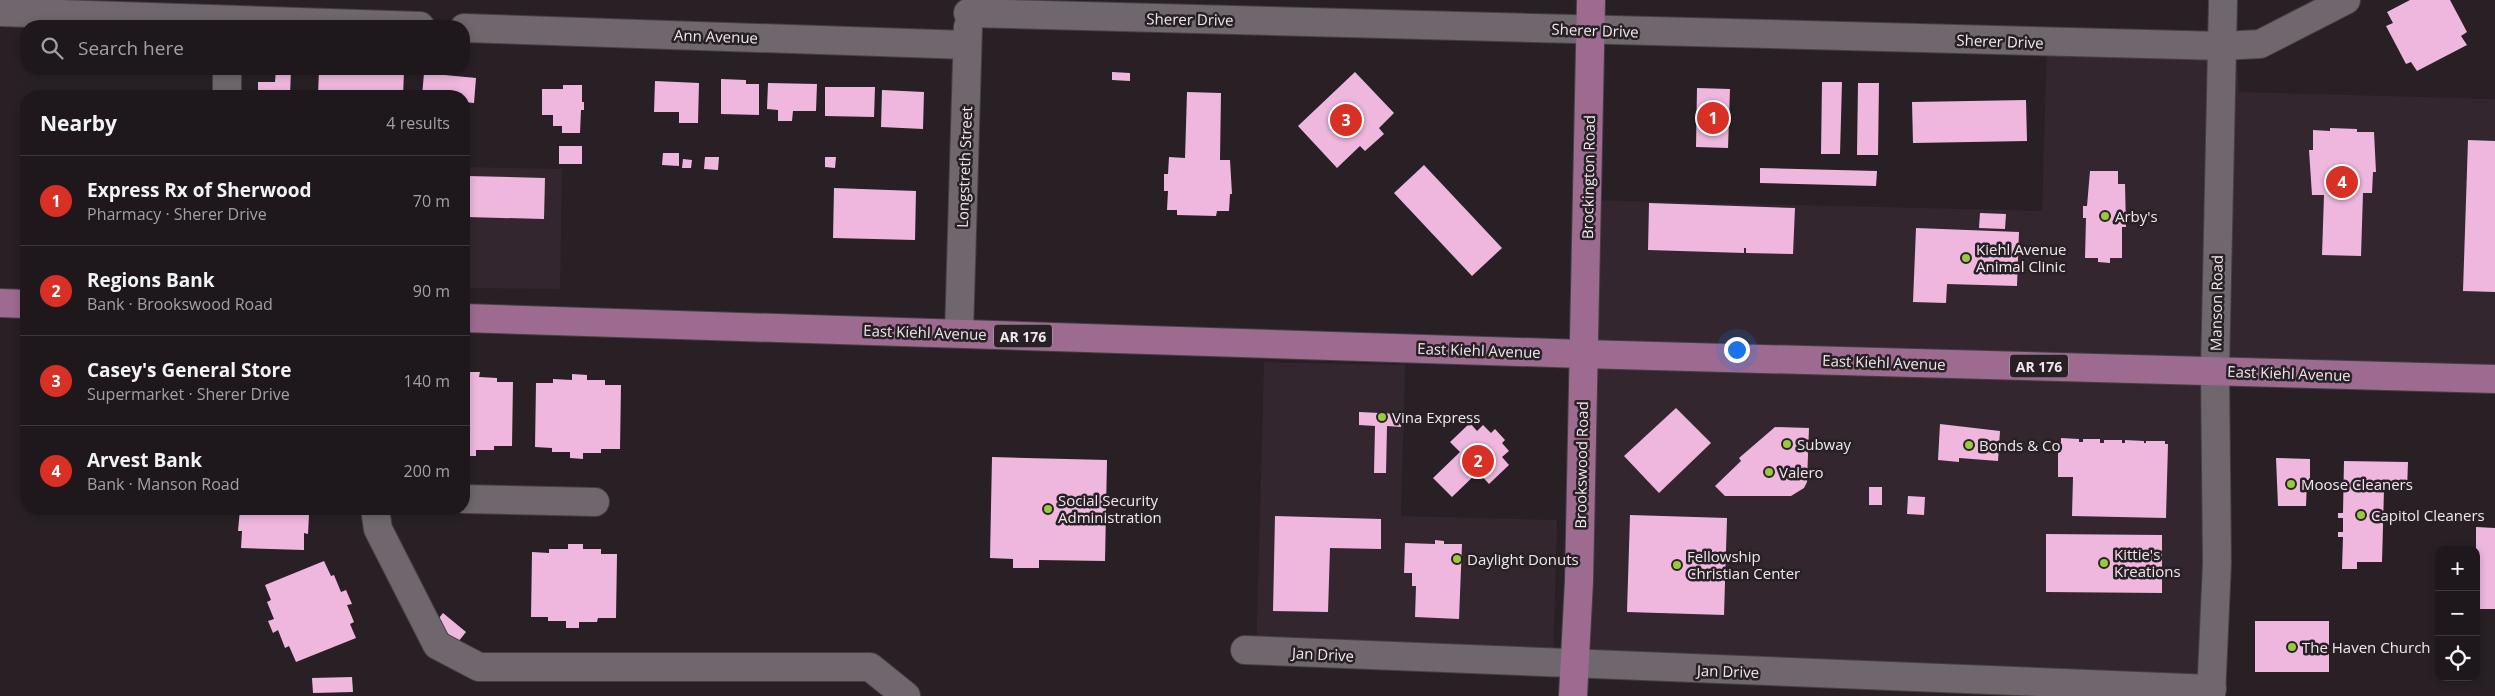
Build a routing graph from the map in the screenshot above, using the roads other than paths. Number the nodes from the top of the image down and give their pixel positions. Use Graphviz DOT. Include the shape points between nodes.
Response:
graph roads {
  1 [pos="1592,0"];
  2 [pos="2223,0"];
  3 [pos="2346,0"];
  4 [pos="968,6"];
  5 [pos="2317,7"];
  6 [pos="0,12"];
  7 [pos="228,15"];
  8 [pos="315,20"];
  9 [pos="470,28"];
  10 [pos="1591,29"];
  11 [pos="967,44"];
  12 [pos="2222,46"];
  13 [pos="227,75"];
  14 [pos="227,90"];
  15 [pos="0,303"];
  16 [pos="20,304"];
  17 [pos="470,318"];
  18 [pos="959,333"];
  19 [pos="1583,354"];
  20 [pos="2215,371"];
  21 [pos="2495,379"];
  22 [pos="470,499"];
  23 [pos="595,502"];
  24 [pos="376,515"];
  25 [pos="1244,650"];
  26 [pos="1574,665"];
  27 [pos="2212,693"];
  28 [pos="906,696"];
  29 [pos="1573,696"];
  1 -- 10 [label="main road, Brockington Road"];
  2 -- 12 [label="street, Manson Road"];
  3 -- 5 [label="street, Sherer Drive"];
  4 -- 10 [label="street, Sherer Drive"];
  4 -- 11 [label="street, Longstreth Street"];
  5 -- 12 [label="street, Sherer Drive" via="2260,44"];
  6 -- 7 [label="street"];
  7 -- 8 [label="street"];
  9 -- 11 [label="street, Ann Avenue"];
  10 -- 12 [label="street, Sherer Drive"];
  10 -- 19 [label="main road, Brockington Road"];
  11 -- 18 [label="street, Longstreth Street"];
  12 -- 20 [label="street, Manson Road"];
  13 -- 14 [label="street"];
  15 -- 16 [label="main road"];
  17 -- 18 [label="main road, East Kiehl Avenue / AR 176"];
  18 -- 19 [label="main road, East Kiehl Avenue / AR 176"];
  19 -- 20 [label="main road, East Kiehl Avenue / AR 176"];
  19 -- 26 [label="main road, Brookswood Road" via="1579,581"];
  20 -- 21 [label="main road, East Kiehl Avenue / AR 176"];
  20 -- 27 [label="street, Manson Road" via="2217,563"];
  22 -- 23 [label="street"];
  24 -- 28 [label="street" via="378,529 437,645 478,667 870,667"];
  25 -- 26 [label="street, Jan Drive"];
  26 -- 27 [label="street, Jan Drive"];
  26 -- 29 [label="main road, Brookswood Road"];
}
